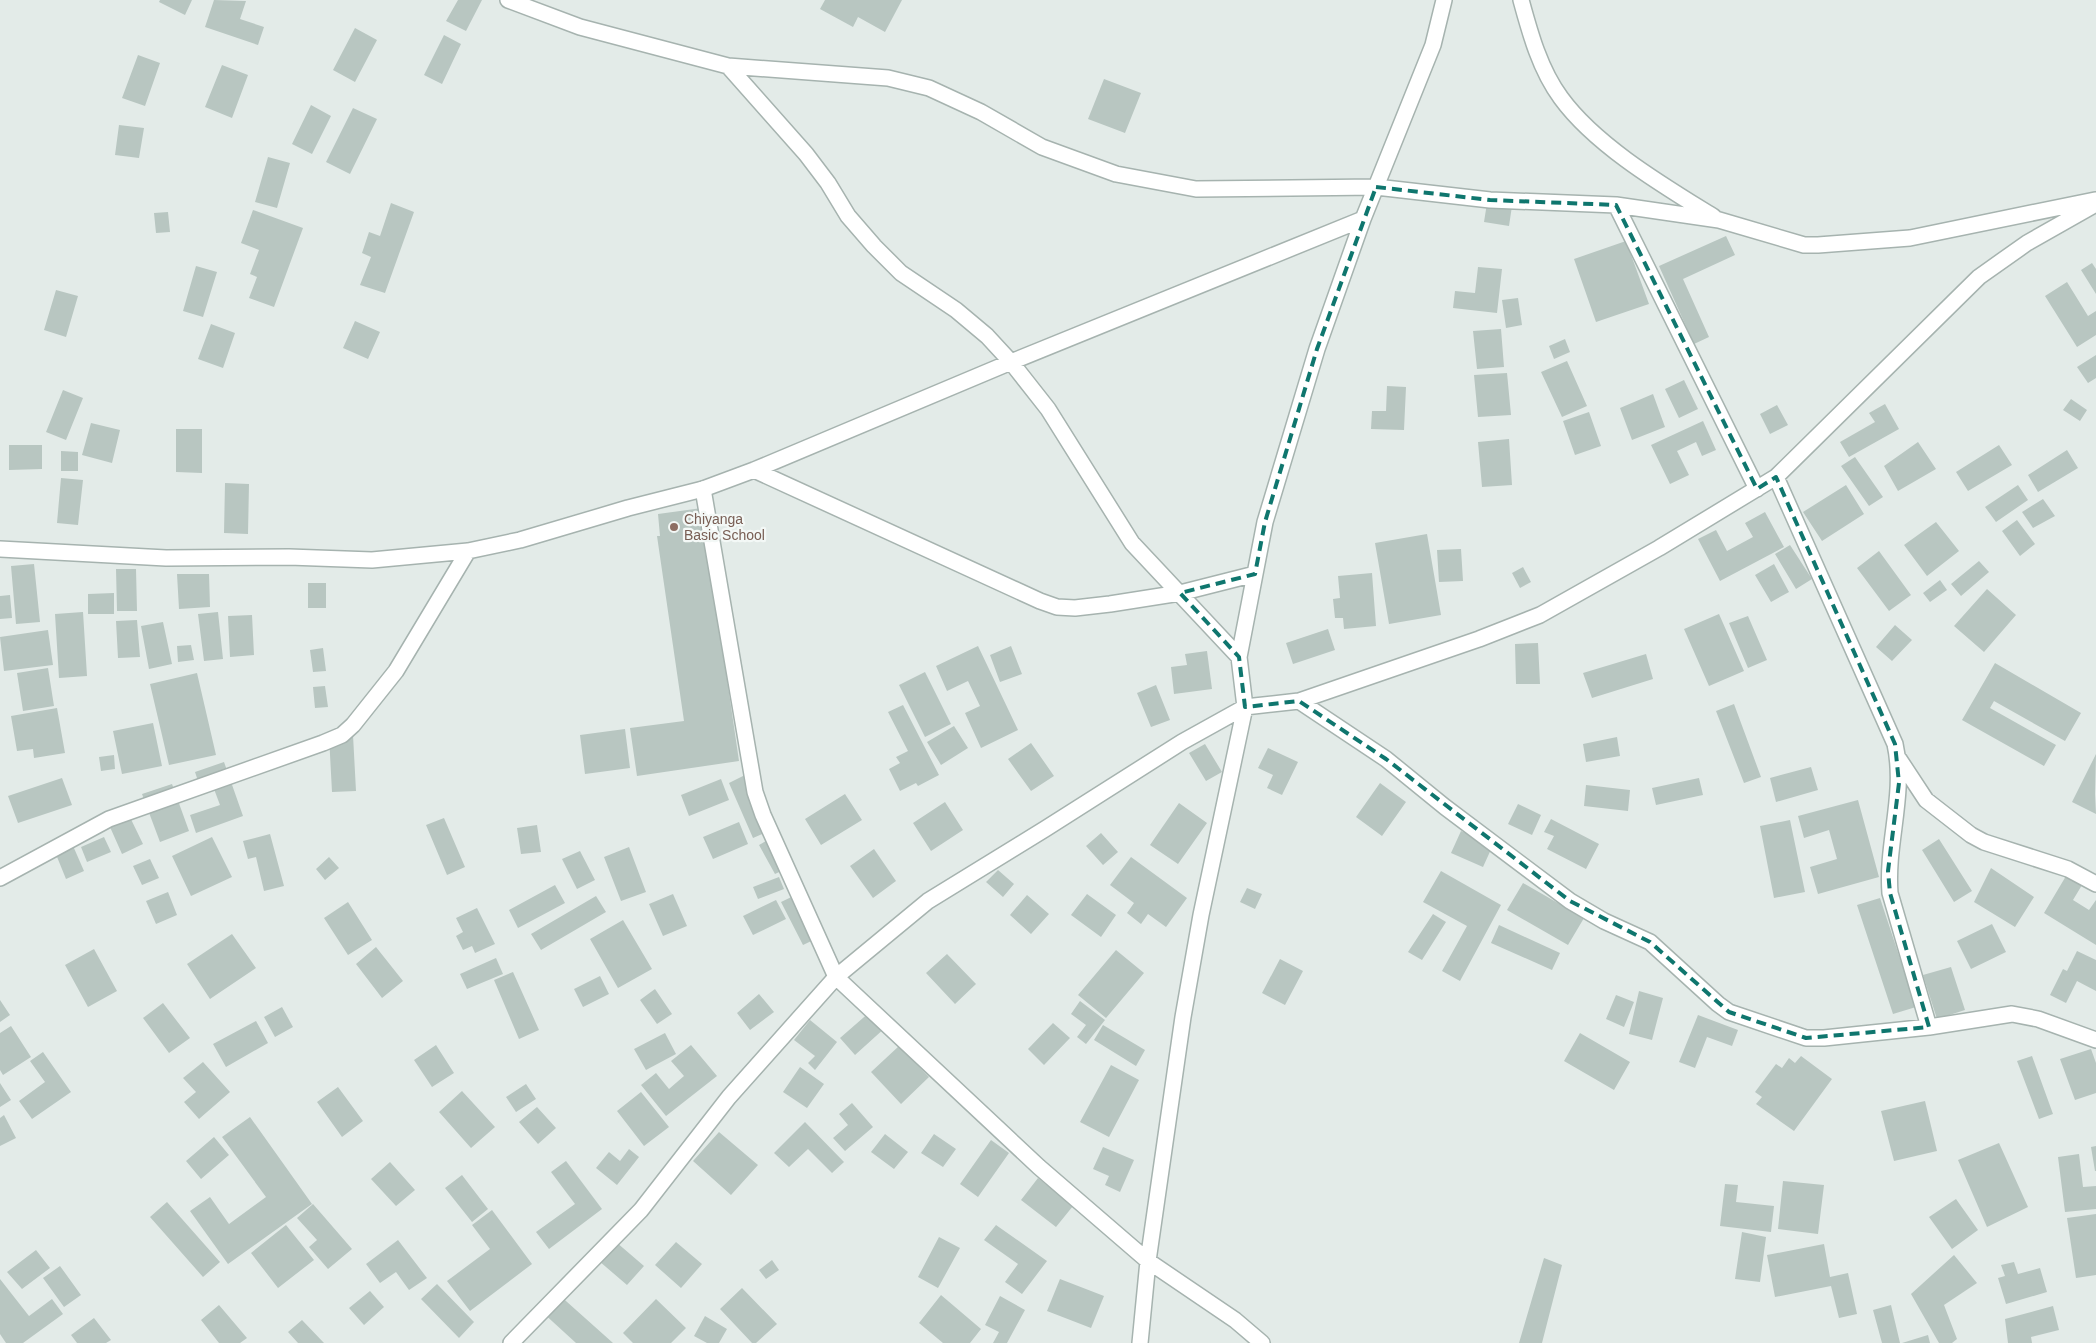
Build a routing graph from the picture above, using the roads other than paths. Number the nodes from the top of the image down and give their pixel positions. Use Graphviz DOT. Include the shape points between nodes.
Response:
graph roads {
  1 [pos="508,0"];
  2 [pos="1444,0"];
  3 [pos="1521,0"];
  4 [pos="728,66"];
  5 [pos="1376,186"];
  6 [pos="2096,200"];
  7 [pos="2096,204"];
  8 [pos="1616,205"];
  9 [pos="1363,219"];
  10 [pos="1719,220"];
  11 [pos="1011,362"];
  12 [pos="754,470"];
  13 [pos="1776,477"];
  14 [pos="1757,489"];
  15 [pos="703,490"];
  16 [pos="0,549"];
  17 [pos="468,551"];
  18 [pos="1255,574"];
  19 [pos="1180,593"];
  20 [pos="1239,657"];
  21 [pos="1299,701"];
  22 [pos="1245,707"];
  23 [pos="1898,758"];
  24 [pos="0,878"];
  25 [pos="2096,884"];
  26 [pos="836,977"];
  27 [pos="1929,1027"];
  28 [pos="2096,1040"];
  29 [pos="1148,1261"];
  30 [pos="511,1343"];
  31 [pos="1140,1343"];
  32 [pos="1262,1343"];
  1 -- 4 [label="street" via="580,27"];
  2 -- 5 [label="street" via="1433,45"];
  3 -- 10 [label="street" via="1532,37 1560,98 1591,132 1661,184"];
  4 -- 5 [label="street" via="888,78 929,88 981,112 1042,147 1116,174 1196,189"];
  4 -- 11 [label="street" via="806,154 848,216 874,246 901,274 956,310 987,336"];
  5 -- 8 [label="street" via="1490,200"];
  5 -- 9 [label="street"];
  6 -- 10 [label="street" via="1910,238 1818,245 1804,245"];
  7 -- 13 [label="street" via="2027,243 1978,277"];
  8 -- 10 [label="street"];
  8 -- 14 [label="street"];
  9 -- 11 [label="street"];
  9 -- 18 [label="street" via="1317,348 1265,522"];
  11 -- 12 [label="street"];
  11 -- 19 [label="street" via="1048,409 1132,543"];
  12 -- 15 [label="street"];
  12 -- 19 [label="street" via="1057,607 1075,608"];
  13 -- 14 [label="street"];
  13 -- 23 [label="street" via="1895,744"];
  14 -- 21 [label="street" via="1540,615"];
  15 -- 17 [label="street"];
  15 -- 26 [label="street" via="755,792"];
  16 -- 17 [label="street" via="166,558 372,560"];
  17 -- 24 [label="street" via="396,671 342,735 109,819"];
  18 -- 19 [label="street"];
  18 -- 20 [label="street"];
  19 -- 20 [label="street"];
  20 -- 22 [label="street"];
  21 -- 22 [label="street"];
  21 -- 27 [label="street" via="1386,759 1577,906 1650,942 1729,1012 1806,1038"];
  22 -- 26 [label="street" via="1182,742 928,900"];
  22 -- 29 [label="street" via="1184,1008"];
  23 -- 25 [label="street" via="1926,800 1971,835 2068,869"];
  23 -- 27 [label="street" via="1899,783 1888,871 1890,893"];
  26 -- 29 [label="street" via="1039,1167"];
  26 -- 30 [label="street" via="730,1097 641,1210"];
  27 -- 28 [label="street" via="2012,1014 2038,1019"];
  29 -- 31 [label="street"];
  29 -- 32 [label="street" via="1213,1304"];
}
